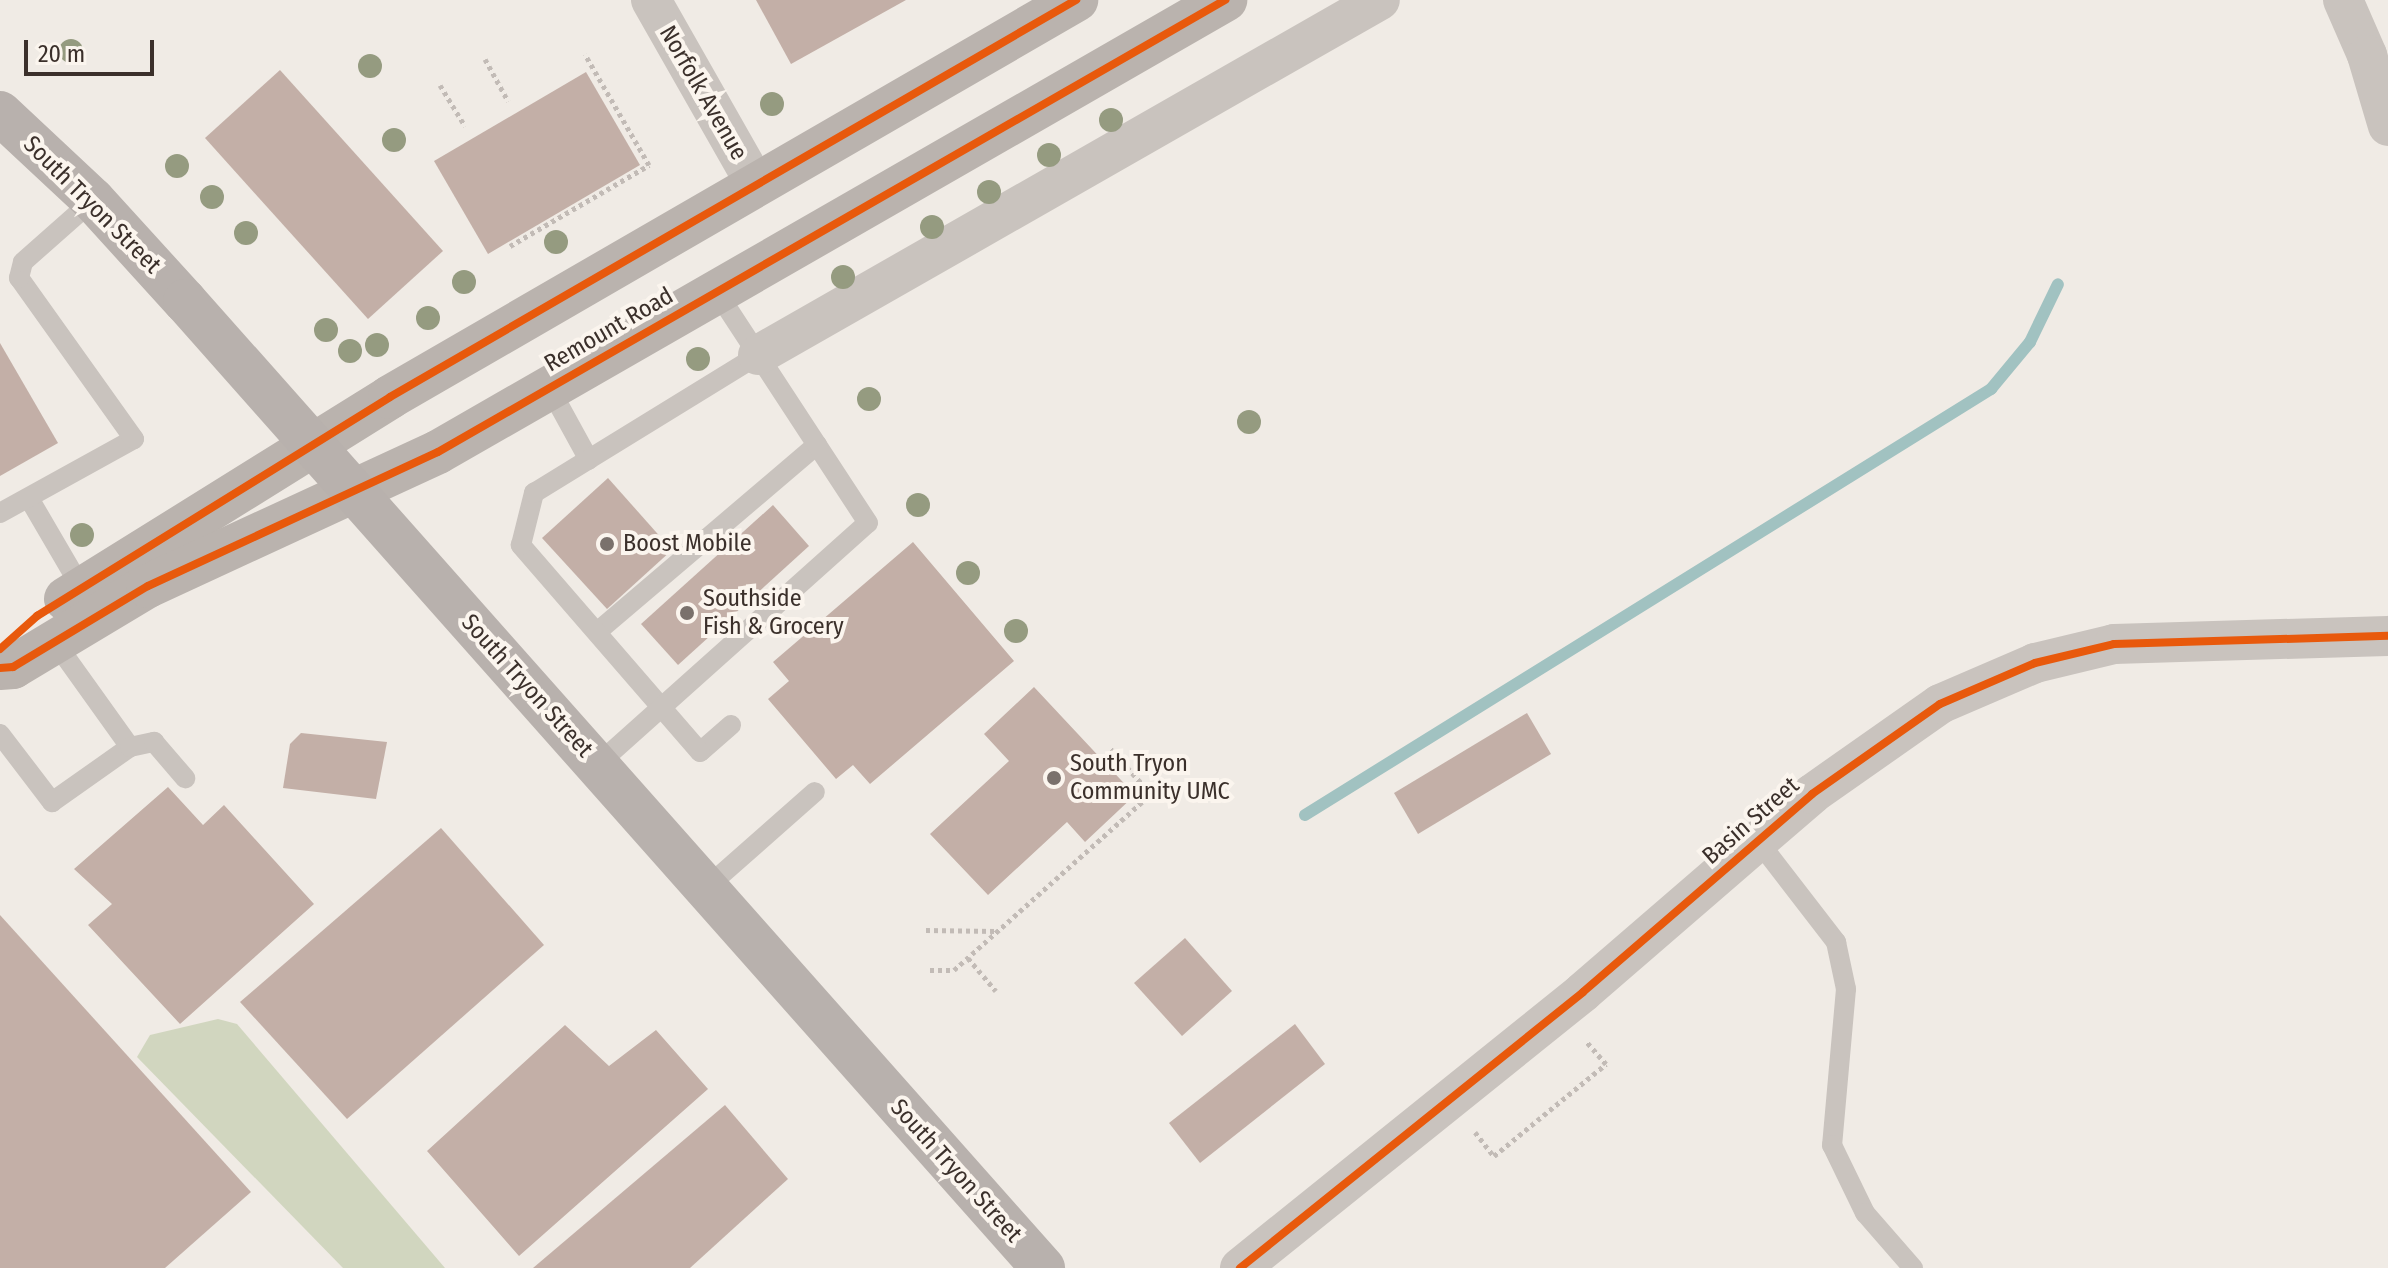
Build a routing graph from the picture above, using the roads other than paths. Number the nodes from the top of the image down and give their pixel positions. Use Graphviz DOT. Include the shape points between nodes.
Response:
graph roads {
  1 [pos="651,0"];
  2 [pos="1076,0"];
  3 [pos="1225,0"];
  4 [pos="1380,0"];
  5 [pos="2343,0"];
  6 [pos="0,113"];
  7 [pos="2388,126"];
  8 [pos="756,185"];
  9 [pos="93,200"];
  10 [pos="716,291"];
  11 [pos="758,355"];
  12 [pos="549,387"];
  13 [pos="817,445"];
  14 [pos="314,446"];
  15 [pos="589,460"];
  16 [pos="352,489"];
  17 [pos="30,500"];
  18 [pos="0,513"];
  19 [pos="82,589"];
  20 [pos="597,632"];
  21 [pos="2388,636"];
  22 [pos="54,641"];
  23 [pos="0,649"];
  24 [pos="0,668"];
  25 [pos="661,708"];
  26 [pos="731,725"];
  27 [pos="0,734"];
  28 [pos="130,747"];
  29 [pos="597,765"];
  30 [pos="185,778"];
  31 [pos="815,792"];
  32 [pos="1758,841"];
  33 [pos="706,888"];
  34 [pos="1043,1268"];
  35 [pos="1240,1268"];
  36 [pos="1913,1268"];
  1 -- 8 [label="street, Norfolk Avenue"];
  2 -- 8 [label="main road"];
  3 -- 10 [label="main road, Remount Road"];
  4 -- 11 [label="street"];
  5 -- 7 [label="street" via="2367,55"];
  6 -- 9 [label="main road, South Tryon Street"];
  8 -- 14 [label="main road"];
  9 -- 14 [label="main road, South Tryon Street"];
  9 -- 17 [label="lane" via="23,262 19,278 134,439"];
  10 -- 11 [label="lane"];
  10 -- 12 [label="main road, Remount Road"];
  11 -- 13 [label="lane"];
  11 -- 15 [label="lane"];
  12 -- 15 [label="lane"];
  12 -- 16 [label="main road, Remount Road" via="438,452"];
  13 -- 20 [label="lane"];
  13 -- 25 [label="lane" via="868,523"];
  14 -- 16 [label="main road, South Tryon Street"];
  14 -- 19 [label="main road"];
  15 -- 20 [label="lane" via="534,493 521,545"];
  16 -- 22 [label="main road, Remount Road" via="148,586"];
  16 -- 29 [label="main road, South Tryon Street"];
  17 -- 18 [label="lane"];
  17 -- 19 [label="lane"];
  19 -- 23 [label="main road" via="37,616"];
  20 -- 25 [label="lane"];
  21 -- 32 [label="street, Basin Street" via="2153,639 2035,663 1940,704 1812,794"];
  22 -- 24 [label="main road, Remount Road" via="13,667"];
  22 -- 28 [label="lane"];
  25 -- 26 [label="lane" via="700,752"];
  25 -- 29 [label="lane"];
  27 -- 28 [label="lane" via="52,802"];
  28 -- 30 [label="lane" via="154,742"];
  29 -- 33 [label="main road, South Tryon Street"];
  31 -- 33 [label="lane"];
  32 -- 35 [label="street, Basin Street" via="1583,992"];
  32 -- 36 [label="lane" via="1836,942 1846,989 1832,1145 1865,1213"];
  33 -- 34 [label="main road, South Tryon Street"];
}
